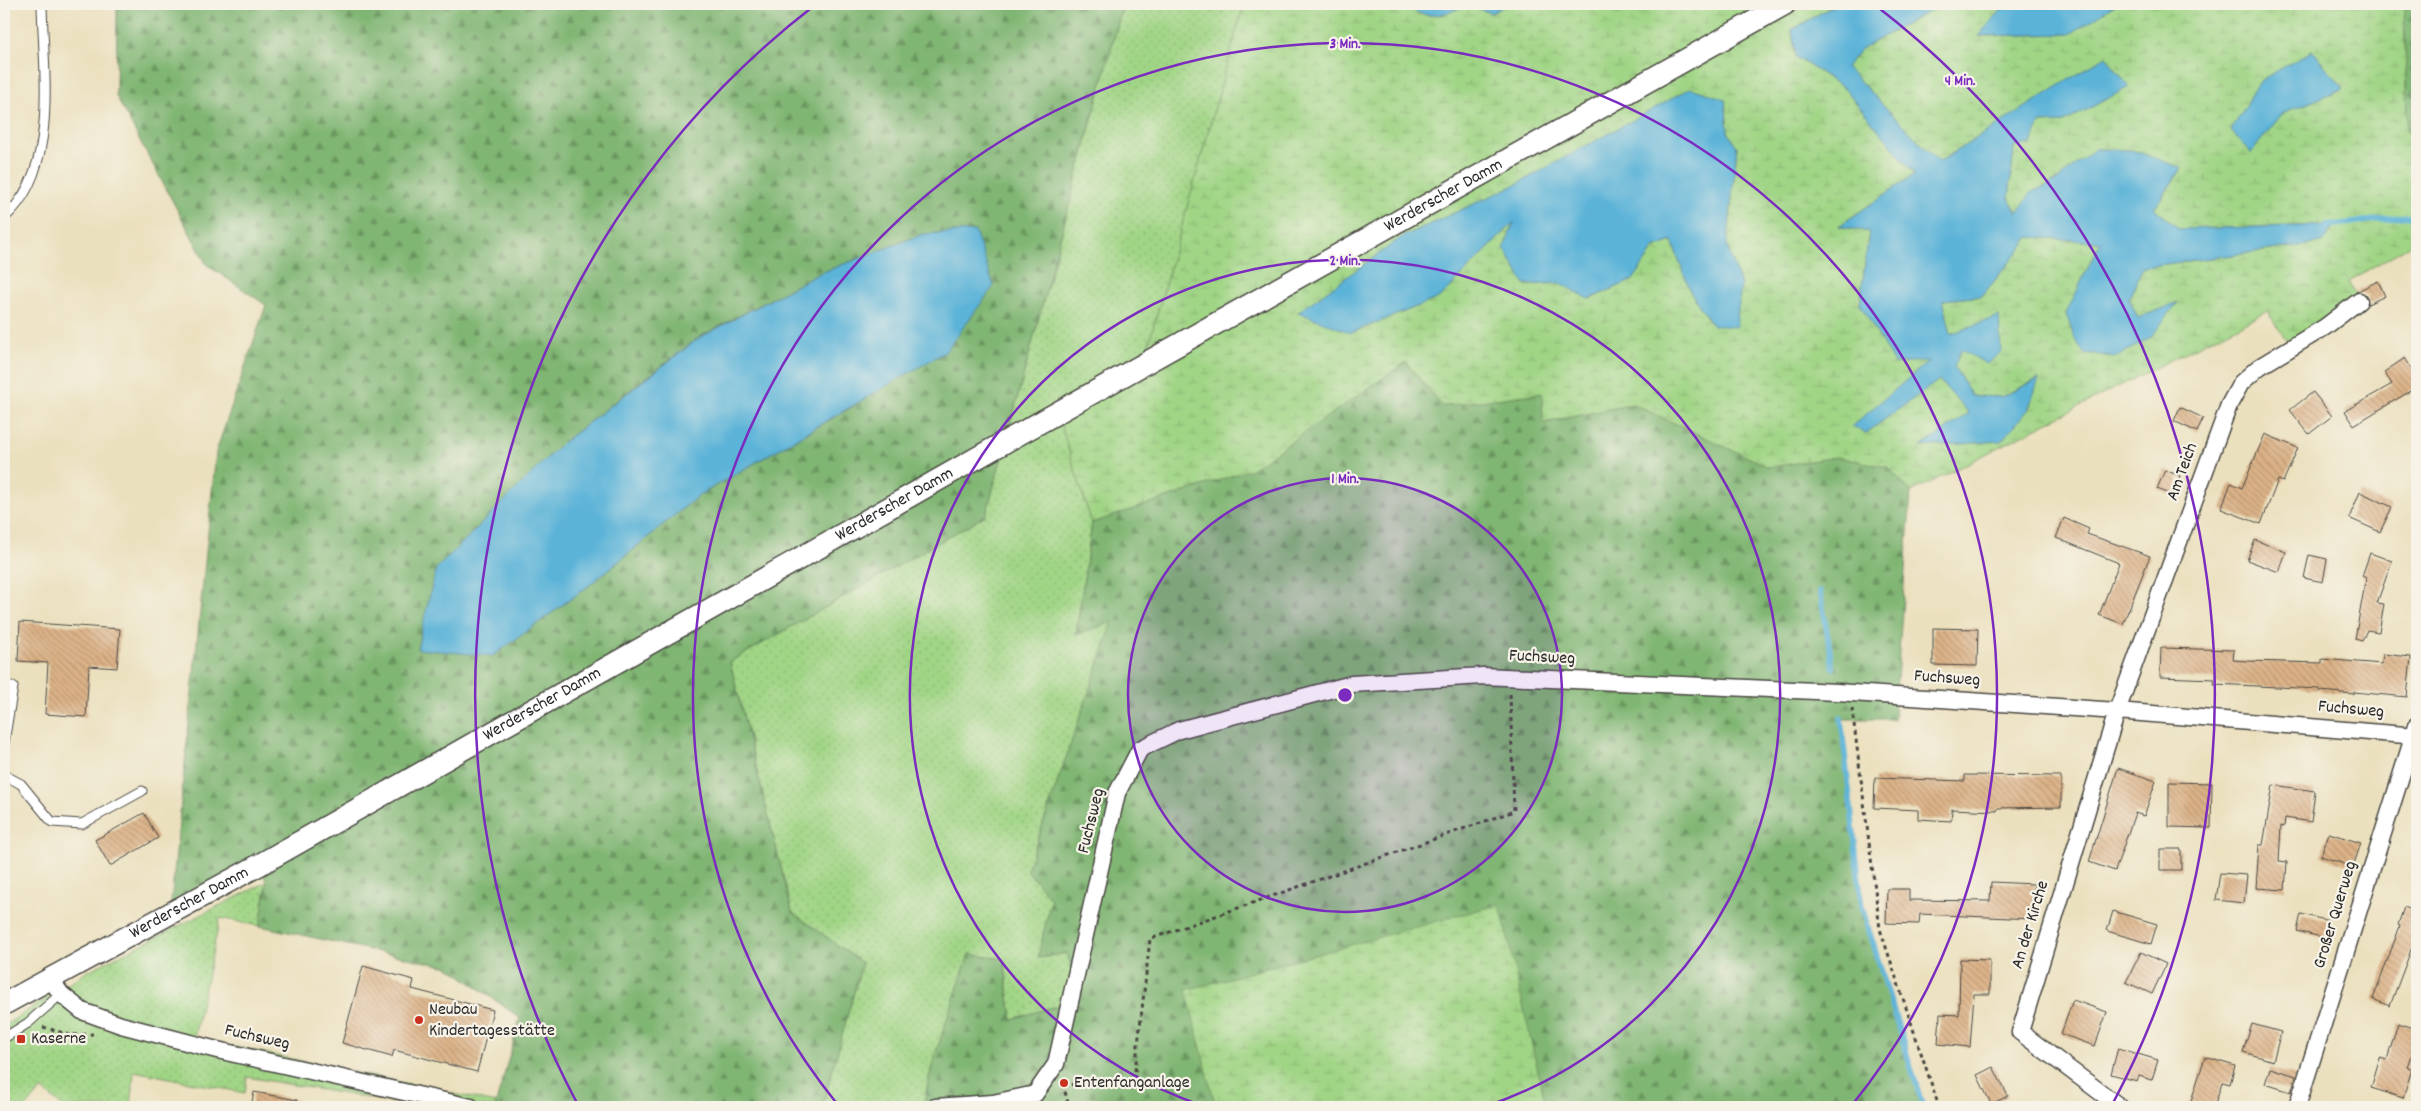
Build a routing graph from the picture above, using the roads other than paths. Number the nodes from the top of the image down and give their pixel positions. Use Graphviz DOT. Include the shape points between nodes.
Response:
graph roads {
  1 [pos="42,4"];
  2 [pos="1786,4"];
  3 [pos="4,218"];
  4 [pos="2359,301"];
  5 [pos="13,687"];
  6 [pos="2117,711"];
  7 [pos="2416,732"];
  8 [pos="4,742"];
  9 [pos="4,775"];
  10 [pos="142,791"];
  11 [pos="56,986"];
  12 [pos="4,1004"];
  13 [pos="4,1038"];
  14 [pos="471,1107"];
  15 [pos="934,1107"];
  16 [pos="2120,1107"];
  17 [pos="2297,1107"];
  1 -- 3 [label="lane" via="44,129 36,171 21,202"];
  2 -- 11 [label="street, Werderscher Damm" via="259,865"];
  4 -- 6 [label="street, Am Teich" via="2325,327 2259,367 2242,383 2229,406"];
  5 -- 8 [label="lane"];
  6 -- 7 [label="street, Fuchsweg"];
  6 -- 15 [label="street, Fuchsweg" via="1850,692 1483,676 1352,684 1179,730 1140,749 1117,793 1056,1064 1035,1094 992,1103"];
  6 -- 16 [label="street, An der Kirche" via="2020,1032"];
  7 -- 17 [label="street, Großer Querweg"];
  9 -- 10 [label="lane" via="21,784 52,822 82,824"];
  11 -- 12 [label="street, Werderscher Damm"];
  11 -- 13 [label="lane" via="28,1023"];
  11 -- 14 [label="street, Fuchsweg" via="82,1011 121,1025"];
}
